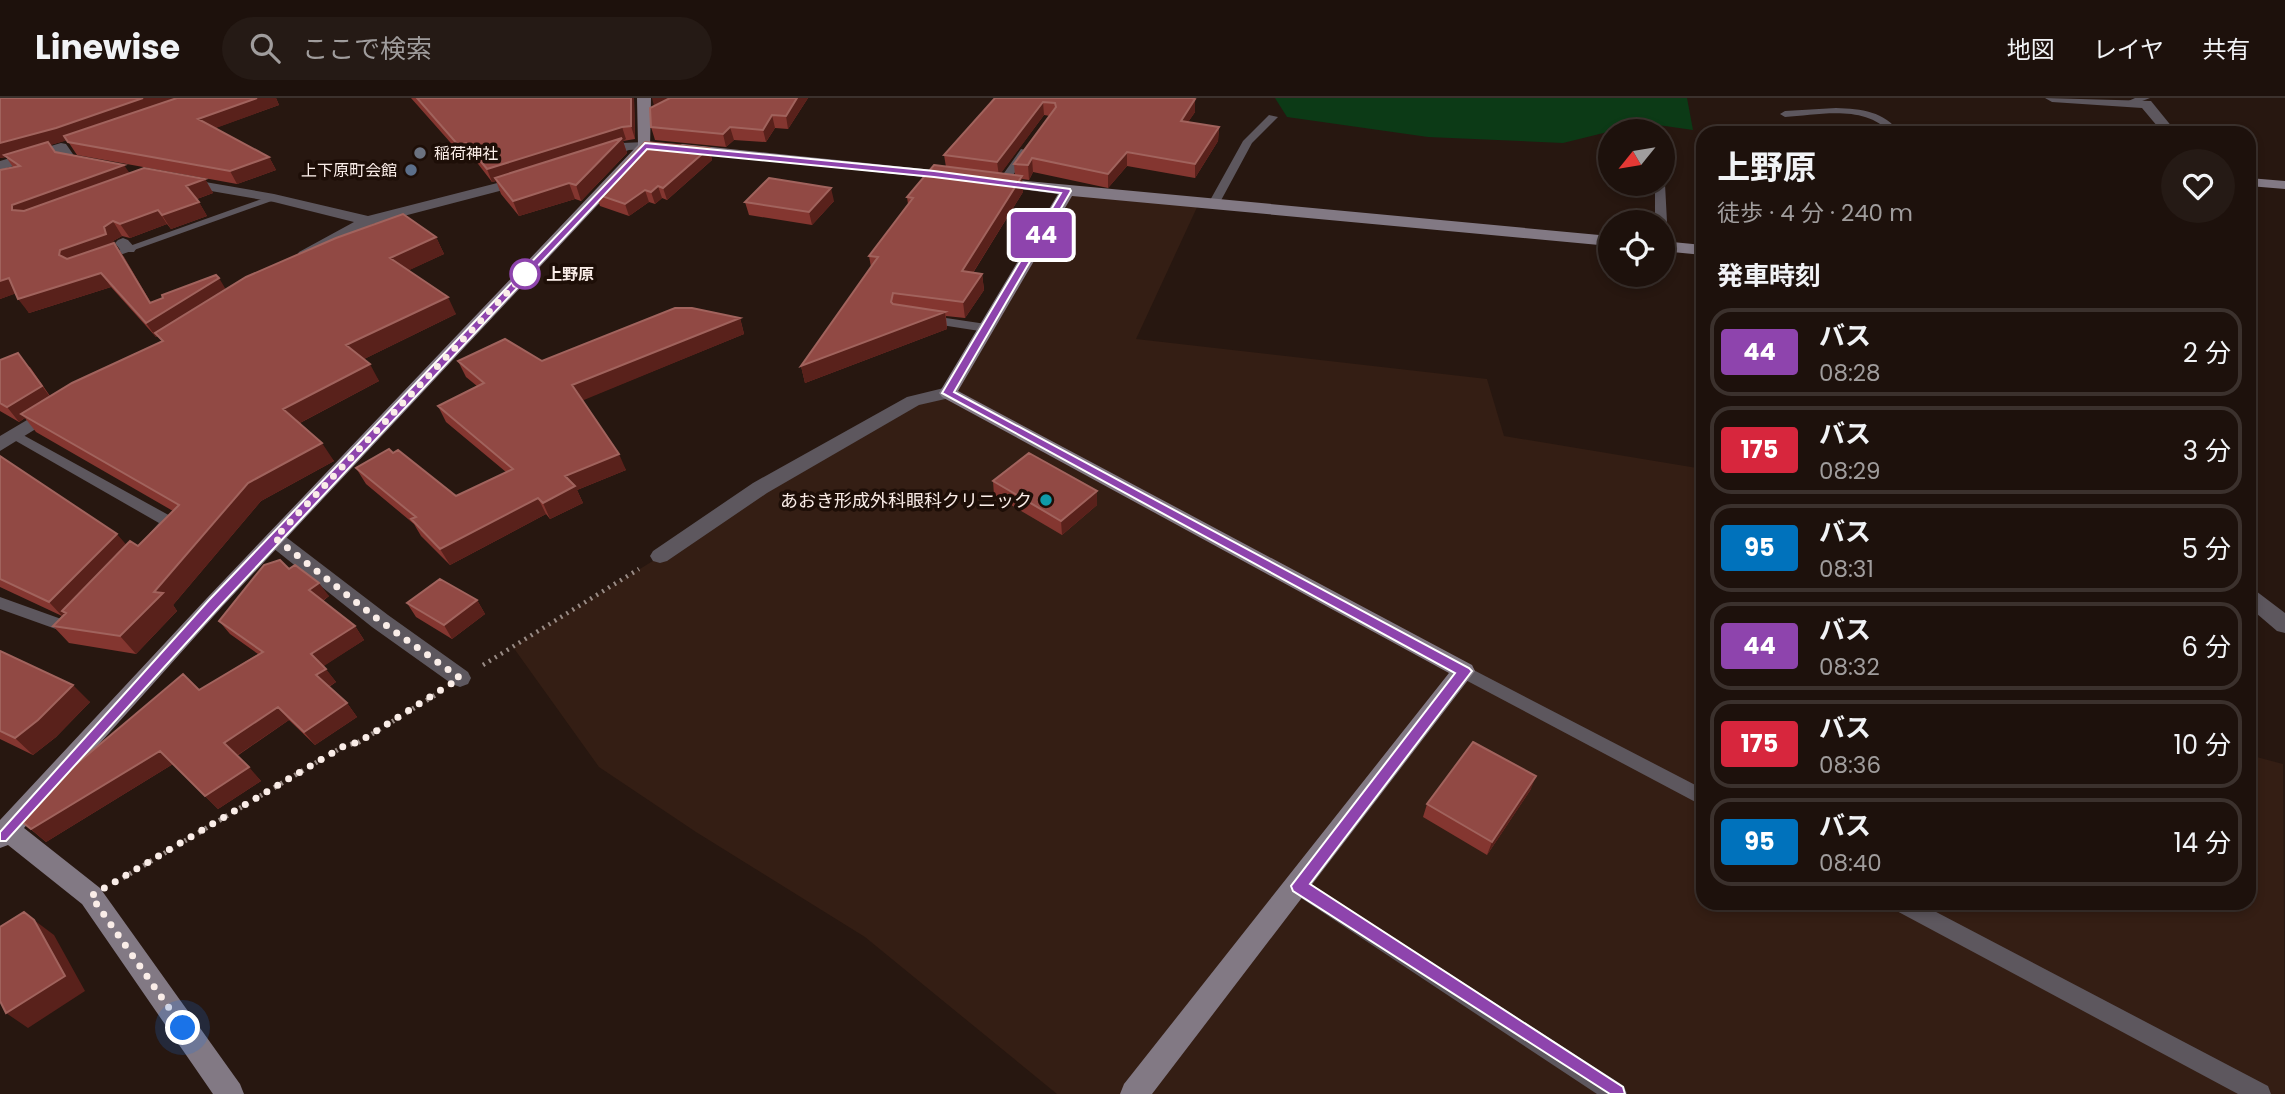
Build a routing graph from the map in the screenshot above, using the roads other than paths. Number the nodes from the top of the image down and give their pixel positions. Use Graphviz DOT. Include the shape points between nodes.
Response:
graph roads {
  1 [pos="645,98"];
  2 [pos="2052,98"];
  3 [pos="2145,98"];
  4 [pos="2129,103"];
  5 [pos="663,108"];
  6 [pos="1785,114"];
  7 [pos="645,117"];
  8 [pos="1273,117"];
  9 [pos="1889,126"];
  10 [pos="2164,126"];
  11 [pos="1034,140"];
  12 [pos="645,146"];
  13 [pos="579,163"];
  14 [pos="0,166"];
  15 [pos="106,168"];
  16 [pos="542,175"];
  17 [pos="167,180"];
  18 [pos="1002,183"];
  19 [pos="2256,183"];
  20 [pos="2285,185"];
  21 [pos="1067,191"];
  22 [pos="274,198"];
  23 [pos="1214,204"];
  24 [pos="369,221"];
  25 [pos="1598,240"];
  26 [pos="1675,247"];
  27 [pos="1696,249"];
  28 [pos="102,258"];
  29 [pos="288,265"];
  30 [pos="913,317"];
  31 [pos="986,328"];
  32 [pos="948,393"];
  33 [pos="74,398"];
  34 [pos="7,440"];
  35 [pos="275,538"];
  36 [pos="150,541"];
  37 [pos="660,556"];
  38 [pos="0,603"];
  39 [pos="2256,606"];
  40 [pos="85,608"];
  41 [pos="2285,625"];
  42 [pos="1464,671"];
  43 [pos="460,678"];
  44 [pos="1696,794"];
  45 [pos="2,830"];
  46 [pos="1299,886"];
  47 [pos="1913,910"];
  48 [pos="230,1094"];
  49 [pos="1134,1094"];
  50 [pos="1616,1094"];
  51 [pos="2260,1094"];
  1 -- 7 [label="street"];
  2 -- 4 [label="street"];
  3 -- 4 [label="lane"];
  4 -- 10 [label="street" via="2146,104"];
  5 -- 7 [label="street"];
  6 -- 9 [label="lane" via="1856,112 1872,115"];
  7 -- 12 [label="street"];
  8 -- 23 [label="lane" via="1248,141"];
  11 -- 18 [label="lane"];
  12 -- 13 [label="street" via="627,146"];
  12 -- 18 [label="street"];
  12 -- 35 [label="street"];
  14 -- 15 [label="street" via="67,144 70,160"];
  16 -- 24 [label="street"];
  17 -- 22 [label="street"];
  18 -- 21 [label="street"];
  19 -- 20 [label="street"];
  21 -- 23 [label="street"];
  21 -- 31 [label="street"];
  22 -- 24 [label="street"];
  22 -- 28 [label="lane" via="125,246"];
  23 -- 25 [label="street"];
  24 -- 29 [label="street"];
  26 -- 27 [label="street"];
  30 -- 31 [label="lane"];
  31 -- 32 [label="street"];
  32 -- 37 [label="street" via="913,401 760,488"];
  32 -- 42 [label="street"];
  33 -- 34 [label="street"];
  34 -- 36 [label="lane" via="169,522"];
  35 -- 43 [label="street"];
  35 -- 45 [label="street"];
  38 -- 40 [label="lane" via="67,627"];
  39 -- 41 [label="street"];
  42 -- 44 [label="lane"];
  42 -- 46 [label="street"];
  45 -- 48 [label="street" via="91,896"];
  46 -- 49 [label="street"];
  46 -- 50 [label="lane"];
  47 -- 51 [label="lane"];
}
